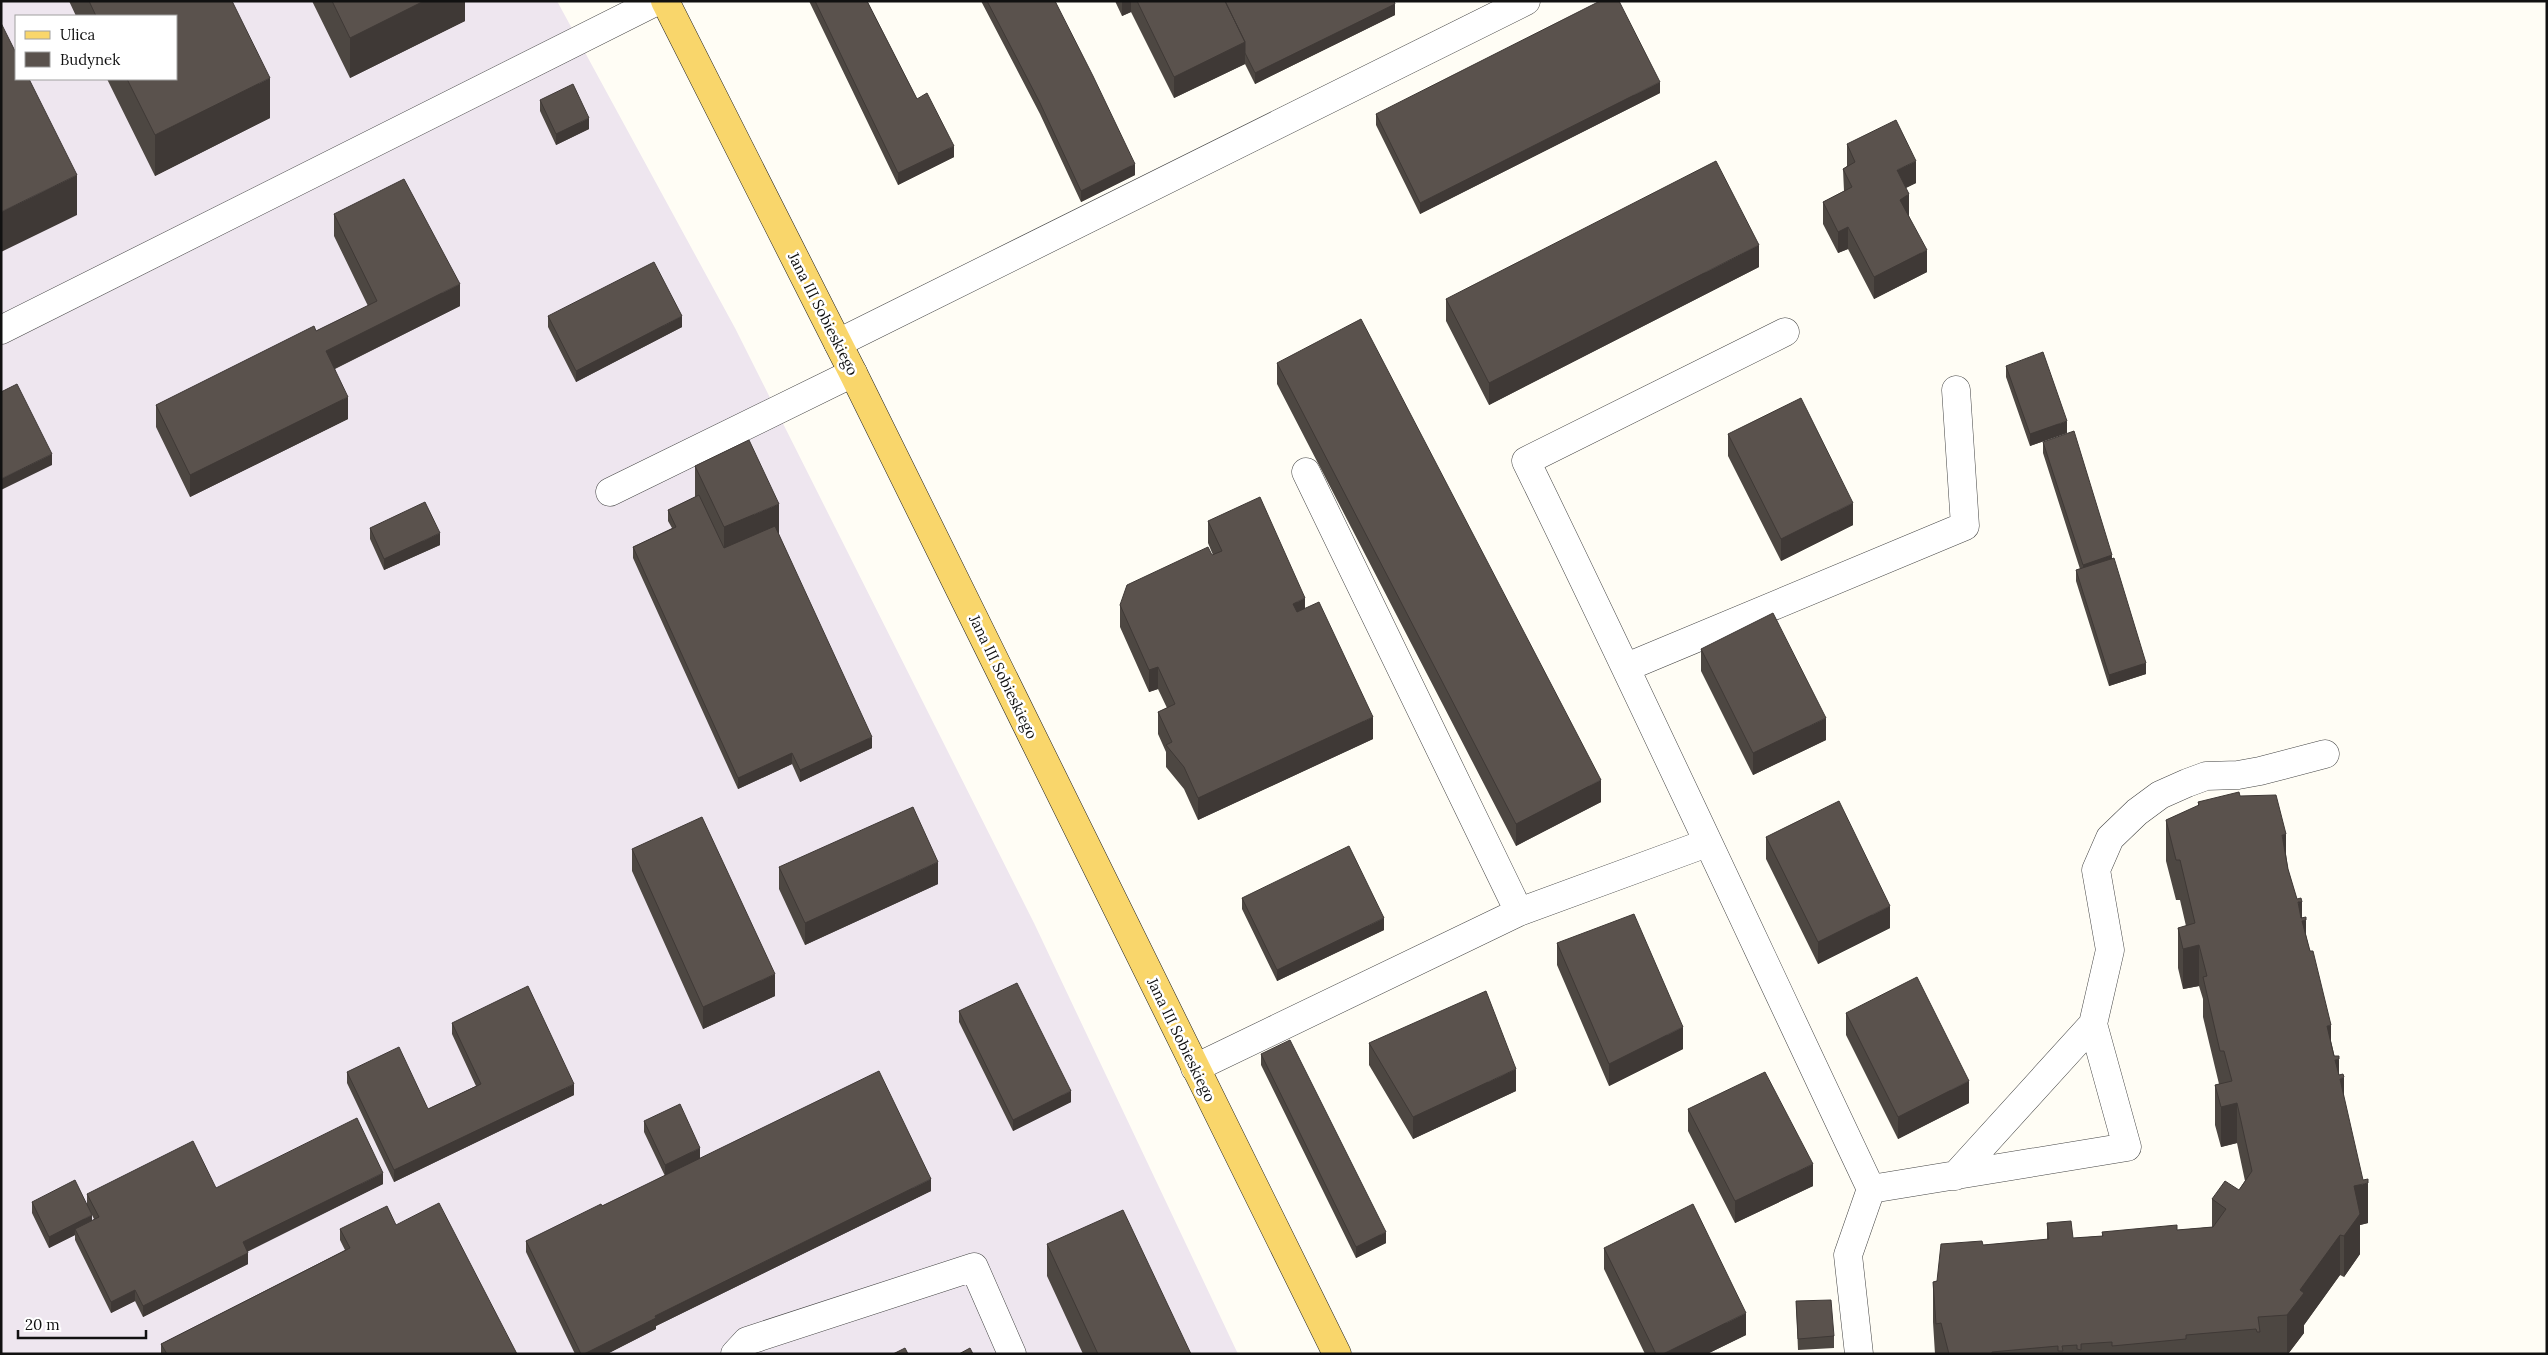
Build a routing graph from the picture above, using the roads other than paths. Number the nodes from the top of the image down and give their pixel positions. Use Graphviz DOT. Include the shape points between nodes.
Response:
graph roads {
  1 [pos="657,1"];
  2 [pos="665,1"];
  3 [pos="1526,1"];
  4 [pos="1,330"];
  5 [pos="1785,332"];
  6 [pos="838,343"];
  7 [pos="854,373"];
  8 [pos="1956,390"];
  9 [pos="1306,472"];
  10 [pos="610,492"];
  11 [pos="1627,668"];
  12 [pos="2326,754"];
  13 [pos="1707,843"];
  14 [pos="1519,912"];
  15 [pos="2093,1024"];
  16 [pos="1195,1068"];
  17 [pos="1955,1176"];
  18 [pos="1871,1189"];
  19 [pos="735,1354"];
  20 [pos="1012,1354"];
  21 [pos="1337,1354"];
  22 [pos="1859,1354"];
  1 -- 4 [label="lane"];
  2 -- 6 [label="main road, Jana III Sobieskiego"];
  3 -- 6 [label="lane"];
  5 -- 11 [label="lane" via="1526,461"];
  6 -- 7 [label="main road, Jana III Sobieskiego"];
  7 -- 10 [label="lane"];
  7 -- 16 [label="main road, Jana III Sobieskiego"];
  8 -- 11 [label="lane" via="1965,526"];
  9 -- 14 [label="lane"];
  11 -- 13 [label="lane"];
  12 -- 15 [label="lane" via="2260,771 2206,776 2186,783 2160,795 2110,838 2096,870 2110,950"];
  13 -- 14 [label="lane"];
  13 -- 18 [label="lane"];
  14 -- 16 [label="lane"];
  15 -- 17 [label="lane"];
  15 -- 17 [label="lane" via="2128,1147"];
  16 -- 21 [label="main road, Jana III Sobieskiego"];
  17 -- 18 [label="lane"];
  18 -- 22 [label="lane" via="1848,1255"];
  19 -- 20 [label="lane" via="746,1340 974,1267"];
}
